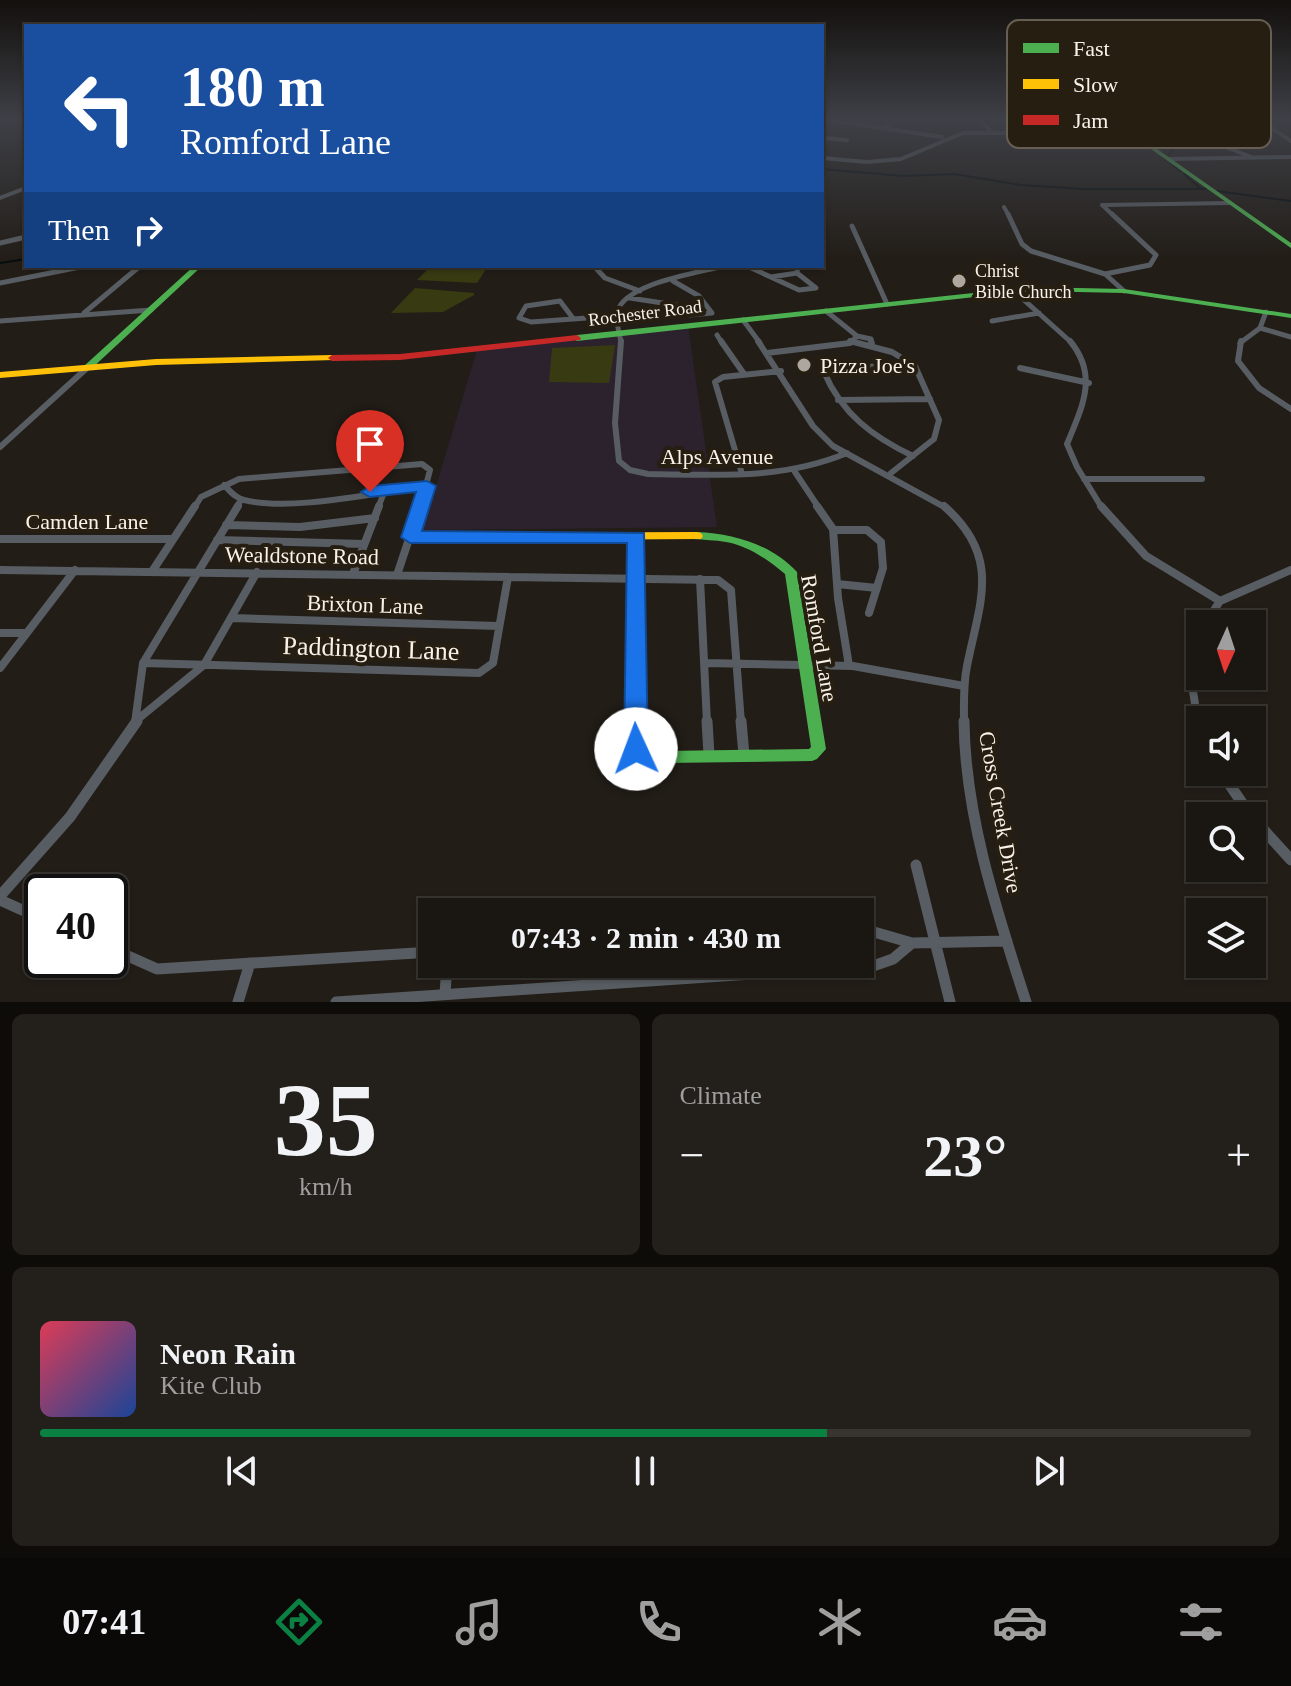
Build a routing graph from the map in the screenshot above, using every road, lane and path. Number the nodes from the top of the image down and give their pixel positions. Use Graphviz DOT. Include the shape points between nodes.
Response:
graph roads {
  1 [pos="1177,165"];
  2 [pos="24,189"];
  3 [pos="0,198"];
  4 [pos="1230,203"];
  5 [pos="1004,207"];
  6 [pos="852,226"];
  7 [pos="24,237"];
  8 [pos="0,243"];
  9 [pos="1291,246"];
  10 [pos="75,268"];
  11 [pos="138,268"];
  12 [pos="196,268"];
  13 [pos="596,268"];
  14 [pos="716,268"];
  15 [pos="751,268"];
  16 [pos="798,270"];
  17 [pos="1105,274"];
  18 [pos="771,277"];
  19 [pos="673,281"];
  20 [pos="0,283"];
  21 [pos="640,291"];
  22 [pos="1014,291"];
  23 [pos="1124,291"];
  24 [pos="627,298"];
  25 [pos="887,304"];
  26 [pos="151,310"];
  27 [pos="1266,312"];
  28 [pos="1039,313"];
  29 [pos="841,314"];
  30 [pos="82,315"];
  31 [pos="615,316"];
  32 [pos="1291,316"];
  33 [pos="572,317"];
  34 [pos="743,320"];
  35 [pos="0,321"];
  36 [pos="992,321"];
  37 [pos="1260,328"];
  38 [pos="621,334"];
  39 [pos="717,335"];
  40 [pos="857,336"];
  41 [pos="1291,337"];
  42 [pos="850,343"];
  43 [pos="872,345"];
  44 [pos="767,353"];
  45 [pos="915,366"];
  46 [pos="87,368"];
  47 [pos="1020,368"];
  48 [pos="781,371"];
  49 [pos="744,374"];
  50 [pos="0,375"];
  51 [pos="1089,383"];
  52 [pos="930,399"];
  53 [pos="838,400"];
  54 [pos="1291,409"];
  55 [pos="0,447"];
  56 [pos="847,453"];
  57 [pos="913,456"];
  58 [pos="795,472"];
  59 [pos="891,473"];
  60 [pos="742,474"];
  61 [pos="1084,479"];
  62 [pos="1202,479"];
  63 [pos="224,485"];
  64 [pos="427,486"];
  65 [pos="385,490"];
  66 [pos="241,500"];
  67 [pos="375,518"];
  68 [pos="226,525"];
  69 [pos="833,530"];
  70 [pos="410,537"];
  71 [pos="637,537"];
  72 [pos="0,539"];
  73 [pos="173,539"];
  74 [pos="217,540"];
  75 [pos="364,544"];
  76 [pos="0,570"];
  77 [pos="75,570"];
  78 [pos="153,570"];
  79 [pos="1291,570"];
  80 [pos="198,571"];
  81 [pos="257,572"];
  82 [pos="353,574"];
  83 [pos="397,575"];
  84 [pos="508,577"];
  85 [pos="636,578"];
  86 [pos="700,579"];
  87 [pos="837,584"];
  88 [pos="877,588"];
  89 [pos="1220,601"];
  90 [pos="1214,610"];
  91 [pos="869,613"];
  92 [pos="231,618"];
  93 [pos="499,626"];
  94 [pos="0,633"];
  95 [pos="26,633"];
  96 [pos="143,663"];
  97 [pos="706,663"];
  98 [pos="204,665"];
  99 [pos="736,665"];
  100 [pos="806,666"];
  101 [pos="849,666"];
  102 [pos="0,668"];
  103 [pos="964,686"];
  104 [pos="138,719"];
  105 [pos="709,755"];
  106 [pos="744,755"];
  107 [pos="1266,832"];
  108 [pos="1291,860"];
  109 [pos="916,865"];
  110 [pos="0,898"];
  111 [pos="24,910"];
  112 [pos="874,932"];
  113 [pos="1007,941"];
  114 [pos="935,942"];
  115 [pos="912,943"];
  116 [pos="418,953"];
  117 [pos="128,956"];
  118 [pos="250,963"];
  119 [pos="874,966"];
  120 [pos="446,978"];
  121 [pos="644,978"];
  122 [pos="684,978"];
  123 [pos="644,981"];
  124 [pos="445,994"];
  125 [pos="238,1002"];
  126 [pos="336,1002"];
  127 [pos="950,1002"];
  128 [pos="1026,1002"];
  1 -- 4 [label="street"];
  2 -- 3 [label="street"];
  4 -- 9 [label="street"];
  4 -- 17 [label="street" via="1102,205 1156,258 1150,265"];
  5 -- 17 [label="street" via="1022,244 1031,251"];
  6 -- 25 [label="street"];
  7 -- 8 [label="street"];
  10 -- 20 [label="street"];
  11 -- 30 [label="street"];
  12 -- 26 [label="street"];
  13 -- 21 [label="street" via="605,278"];
  14 -- 19 [label="street"];
  15 -- 18 [label="street"];
  16 -- 18 [label="street"];
  16 -- 18 [label="street" via="816,288 799,290"];
  17 -- 23 [label="street"];
  19 -- 21 [label="street"];
  19 -- 24 [label="street" via="699,296 712,313 690,315 682,306"];
  21 -- 24 [label="street"];
  22 -- 23 [label="street, Rochester Road"];
  22 -- 25 [label="street, Rochester Road"];
  22 -- 28 [label="street"];
  23 -- 27 [label="street, Rochester Road"];
  24 -- 31 [label="street"];
  25 -- 29 [label="street, Rochester Road"];
  26 -- 30 [label="street"];
  26 -- 46 [label="street"];
  27 -- 32 [label="street, Rochester Road"];
  27 -- 37 [label="street"];
  28 -- 36 [label="street"];
  28 -- 51 [label="street" via="1077,350"];
  29 -- 34 [label="street, Rochester Road"];
  29 -- 40 [label="street"];
  30 -- 35 [label="street"];
  31 -- 33 [label="street"];
  31 -- 38 [label="street"];
  33 -- 33 [label="street" via="531,322 519,318 526,306 560,301"];
  34 -- 38 [label="street, Rochester Road"];
  34 -- 44 [label="street, Cross Creek Drive"];
  37 -- 41 [label="street"];
  37 -- 54 [label="street" via="1239,343 1238,361 1259,388"];
  38 -- 46 [label="street, Rochester Road" via="400,357"];
  38 -- 60 [label="street, Alps Avenue" via="619,461 648,474"];
  39 -- 49 [label="street"];
  40 -- 42 [label="street"];
  40 -- 43 [label="street" via="871,339"];
  42 -- 43 [label="street"];
  42 -- 44 [label="street"];
  43 -- 45 [label="street"];
  44 -- 48 [label="street, Cross Creek Drive"];
  45 -- 52 [label="street"];
  45 -- 53 [label="street" via="831,368 824,372"];
  46 -- 50 [label="street, Rochester Road"];
  46 -- 55 [label="street"];
  47 -- 51 [label="street"];
  48 -- 49 [label="street"];
  48 -- 56 [label="street, Cross Creek Drive" via="817,432"];
  49 -- 60 [label="street" via="715,382"];
  51 -- 61 [label="street" via="1067,444"];
  52 -- 53 [label="street"];
  52 -- 57 [label="street" via="939,430"];
  53 -- 57 [label="street" via="862,429"];
  56 -- 58 [label="street, Alps Avenue"];
  56 -- 59 [label="street, Cross Creek Drive"];
  57 -- 59 [label="street"];
  58 -- 60 [label="street, Alps Avenue"];
  58 -- 69 [label="street"];
  59 -- 103 [label="street, Cross Creek Drive" via="953,515 974,540 984,571 982,601"];
  61 -- 62 [label="street"];
  61 -- 89 [label="street" via="1131,546"];
  63 -- 64 [label="street" via="248,478 415,464 430,470"];
  63 -- 66 [label="street"];
  63 -- 73 [label="street" via="201,497"];
  64 -- 65 [label="street"];
  64 -- 70 [label="street"];
  65 -- 66 [label="street"];
  65 -- 67 [label="street"];
  66 -- 68 [label="street"];
  67 -- 68 [label="street" via="300,527"];
  67 -- 75 [label="street"];
  68 -- 74 [label="street"];
  69 -- 87 [label="street"];
  69 -- 88 [label="street" via="867,530 878,537 883,568"];
  70 -- 71 [label="street, Romford Lane"];
  70 -- 83 [label="street"];
  71 -- 85 [label="street, Romford Lane"];
  71 -- 100 [label="street, Romford Lane" via="741,539 770,554 791,572"];
  72 -- 73 [label="street, Camden Lane"];
  73 -- 78 [label="street"];
  74 -- 75 [label="street"];
  74 -- 80 [label="street"];
  75 -- 82 [label="street"];
  76 -- 77 [label="street, Wealdstone Road"];
  77 -- 78 [label="street, Wealdstone Road"];
  77 -- 95 [label="street"];
  78 -- 80 [label="street, Wealdstone Road"];
  79 -- 89 [label="street"];
  80 -- 81 [label="street, Wealdstone Road"];
  80 -- 96 [label="street"];
  81 -- 82 [label="street, Wealdstone Road"];
  81 -- 92 [label="street"];
  82 -- 83 [label="street, Wealdstone Road"];
  83 -- 84 [label="street, Wealdstone Road"];
  84 -- 85 [label="street, Wealdstone Road"];
  84 -- 93 [label="street, Paddington Lane"];
  85 -- 86 [label="street, Wealdstone Road"];
  85 -- 105 [label="street, Romford Lane" via="636,749 644,756"];
  86 -- 97 [label="street"];
  86 -- 99 [label="street, Wealdstone Road" via="718,580 731,590"];
  87 -- 88 [label="street"];
  87 -- 101 [label="street"];
  88 -- 91 [label="street"];
  89 -- 90 [label="street"];
  92 -- 93 [label="street, Brixton Lane"];
  92 -- 98 [label="street"];
  93 -- 98 [label="street, Paddington Lane" via="493,663 479,673"];
  94 -- 95 [label="street"];
  95 -- 102 [label="street"];
  96 -- 98 [label="street, Paddington Lane"];
  96 -- 104 [label="street"];
  97 -- 99 [label="street"];
  97 -- 105 [label="street"];
  98 -- 104 [label="street"];
  99 -- 100 [label="street"];
  99 -- 106 [label="street, Wealdstone Road"];
  100 -- 101 [label="street"];
  100 -- 106 [label="street, Romford Lane" via="819,749 812,755"];
  101 -- 103 [label="street"];
  103 -- 113 [label="street, Cross Creek Drive" via="971,783"];
  104 -- 110 [label="street" via="70,817"];
  105 -- 106 [label="street, Romford Lane"];
  107 -- 108 [label="street"];
  109 -- 114 [label="street"];
  110 -- 111 [label="street"];
  112 -- 115 [label="street"];
  113 -- 114 [label="street"];
  113 -- 128 [label="street, Cross Creek Drive"];
  114 -- 115 [label="street"];
  114 -- 127 [label="street"];
  115 -- 119 [label="street" via="893,959"];
  116 -- 118 [label="street"];
  117 -- 118 [label="street" via="157,969"];
  118 -- 125 [label="street"];
  120 -- 124 [label="street"];
  121 -- 123 [label="street"];
  122 -- 123 [label="street"];
  123 -- 124 [label="street"];
  124 -- 126 [label="street"];
}
